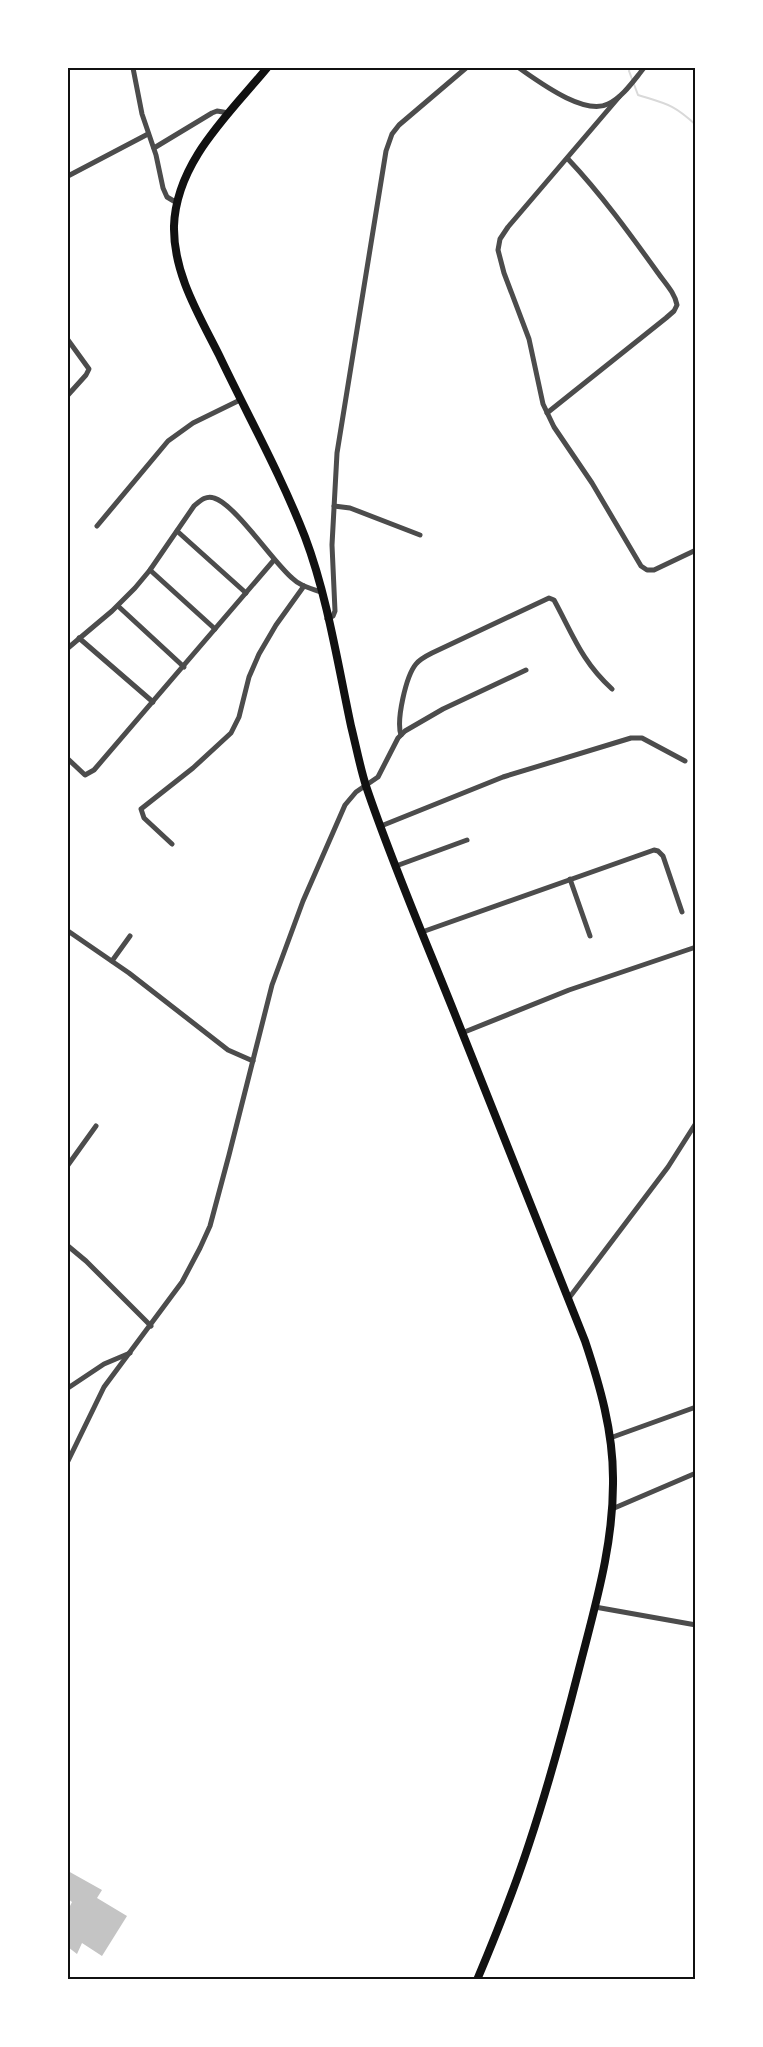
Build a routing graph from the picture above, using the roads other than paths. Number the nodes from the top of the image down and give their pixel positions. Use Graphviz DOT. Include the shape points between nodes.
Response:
graph roads {
  1 [pos="133,68"];
  2 [pos="267,68"];
  3 [pos="466,68"];
  4 [pos="519,68"];
  5 [pos="644,68"];
  6 [pos="619,97"];
  7 [pos="229,113"];
  8 [pos="148,134"];
  9 [pos="154,148"];
  10 [pos="568,159"];
  11 [pos="68,176"];
  12 [pos="177,203"];
  13 [pos="68,339"];
  14 [pos="68,395"];
  15 [pos="240,400"];
  16 [pos="547,413"];
  17 [pos="334,506"];
  18 [pos="97,526"];
  19 [pos="177,531"];
  20 [pos="420,535"];
  21 [pos="696,550"];
  22 [pos="274,560"];
  23 [pos="150,570"];
  24 [pos="304,586"];
  25 [pos="321,592"];
  26 [pos="246,593"];
  27 [pos="118,606"];
  28 [pos="327,620"];
  29 [pos="215,629"];
  30 [pos="79,638"];
  31 [pos="68,648"];
  32 [pos="184,666"];
  33 [pos="526,670"];
  34 [pos="612,690"];
  35 [pos="153,702"];
  36 [pos="401,735"];
  37 [pos="68,759"];
  38 [pos="685,761"];
  39 [pos="366,786"];
  40 [pos="381,826"];
  41 [pos="467,840"];
  42 [pos="172,844"];
  43 [pos="396,866"];
  44 [pos="570,879"];
  45 [pos="682,912"];
  46 [pos="68,931"];
  47 [pos="422,932"];
  48 [pos="130,936"];
  49 [pos="590,936"];
  50 [pos="696,948"];
  51 [pos="112,961"];
  52 [pos="462,1033"];
  53 [pos="252,1061"];
  54 [pos="696,1123"];
  55 [pos="96,1126"];
  56 [pos="68,1165"];
  57 [pos="68,1246"];
  58 [pos="568,1298"];
  59 [pos="151,1326"];
  60 [pos="131,1353"];
  61 [pos="68,1388"];
  62 [pos="696,1407"];
  63 [pos="610,1438"];
  64 [pos="68,1461"];
  65 [pos="696,1473"];
  66 [pos="612,1509"];
  67 [pos="595,1607"];
  68 [pos="696,1625"];
  69 [pos="477,1980"];
  1 -- 8 [label="street"];
  2 -- 7 [label="main road"];
  3 -- 17 [label="street" via="399,125 386,151 340,427"];
  4 -- 6 [label="street" via="580,104 604,106"];
  5 -- 6 [label="street"];
  6 -- 10 [label="street"];
  7 -- 9 [label="street" via="212,113"];
  7 -- 12 [label="main road" via="196,156"];
  8 -- 9 [label="street"];
  8 -- 11 [label="street"];
  9 -- 12 [label="street" via="163,188 170,200"];
  10 -- 16 [label="street" via="508,227 498,246 529,339"];
  10 -- 16 [label="street" via="646,257 677,305"];
  12 -- 15 [label="main road" via="174,239 182,275"];
  13 -- 14 [label="street" via="89,369"];
  15 -- 18 [label="street" via="171,438"];
  15 -- 25 [label="main road" via="300,524"];
  16 -- 21 [label="street" via="644,568 654,570"];
  17 -- 20 [label="street" via="350,508"];
  17 -- 28 [label="street" via="335,611"];
  19 -- 22 [label="street" via="198,503 216,498 241,520"];
  19 -- 23 [label="street"];
  19 -- 26 [label="street"];
  22 -- 24 [label="street"];
  22 -- 26 [label="street"];
  23 -- 27 [label="street"];
  23 -- 29 [label="street"];
  24 -- 25 [label="street"];
  24 -- 42 [label="street" via="255,662 231,733 141,807 144,818"];
  25 -- 28 [label="main road"];
  26 -- 29 [label="street"];
  27 -- 30 [label="street"];
  27 -- 32 [label="street"];
  28 -- 39 [label="main road"];
  29 -- 32 [label="street"];
  30 -- 31 [label="street"];
  30 -- 35 [label="street"];
  32 -- 35 [label="street"];
  33 -- 36 [label="street" via="426,717"];
  34 -- 36 [label="street" via="592,669 554,600 549,598 417,662 403,698"];
  35 -- 37 [label="street" via="94,770 85,775"];
  36 -- 39 [label="street" via="378,777"];
  38 -- 40 [label="street" via="642,738 631,738 503,777"];
  39 -- 40 [label="main road"];
  39 -- 53 [label="street" via="345,805 312,880 272,985"];
  40 -- 43 [label="main road"];
  41 -- 43 [label="street"];
  43 -- 47 [label="main road"];
  44 -- 45 [label="street" via="656,850 662,854"];
  44 -- 47 [label="street"];
  44 -- 49 [label="street"];
  46 -- 51 [label="street"];
  47 -- 52 [label="main road"];
  48 -- 51 [label="street"];
  50 -- 52 [label="street" via="569,990"];
  51 -- 53 [label="street" via="216,1041"];
  52 -- 58 [label="main road"];
  53 -- 59 [label="street" via="210,1226 182,1282"];
  54 -- 58 [label="street" via="668,1167"];
  55 -- 56 [label="street"];
  57 -- 59 [label="street"];
  58 -- 63 [label="main road" via="598,1381"];
  59 -- 60 [label="street"];
  60 -- 61 [label="street"];
  60 -- 64 [label="street" via="104,1387"];
  62 -- 63 [label="street"];
  63 -- 66 [label="main road"];
  65 -- 66 [label="street"];
  66 -- 67 [label="main road"];
  67 -- 68 [label="street"];
  67 -- 69 [label="main road" via="530,1844"];
}
